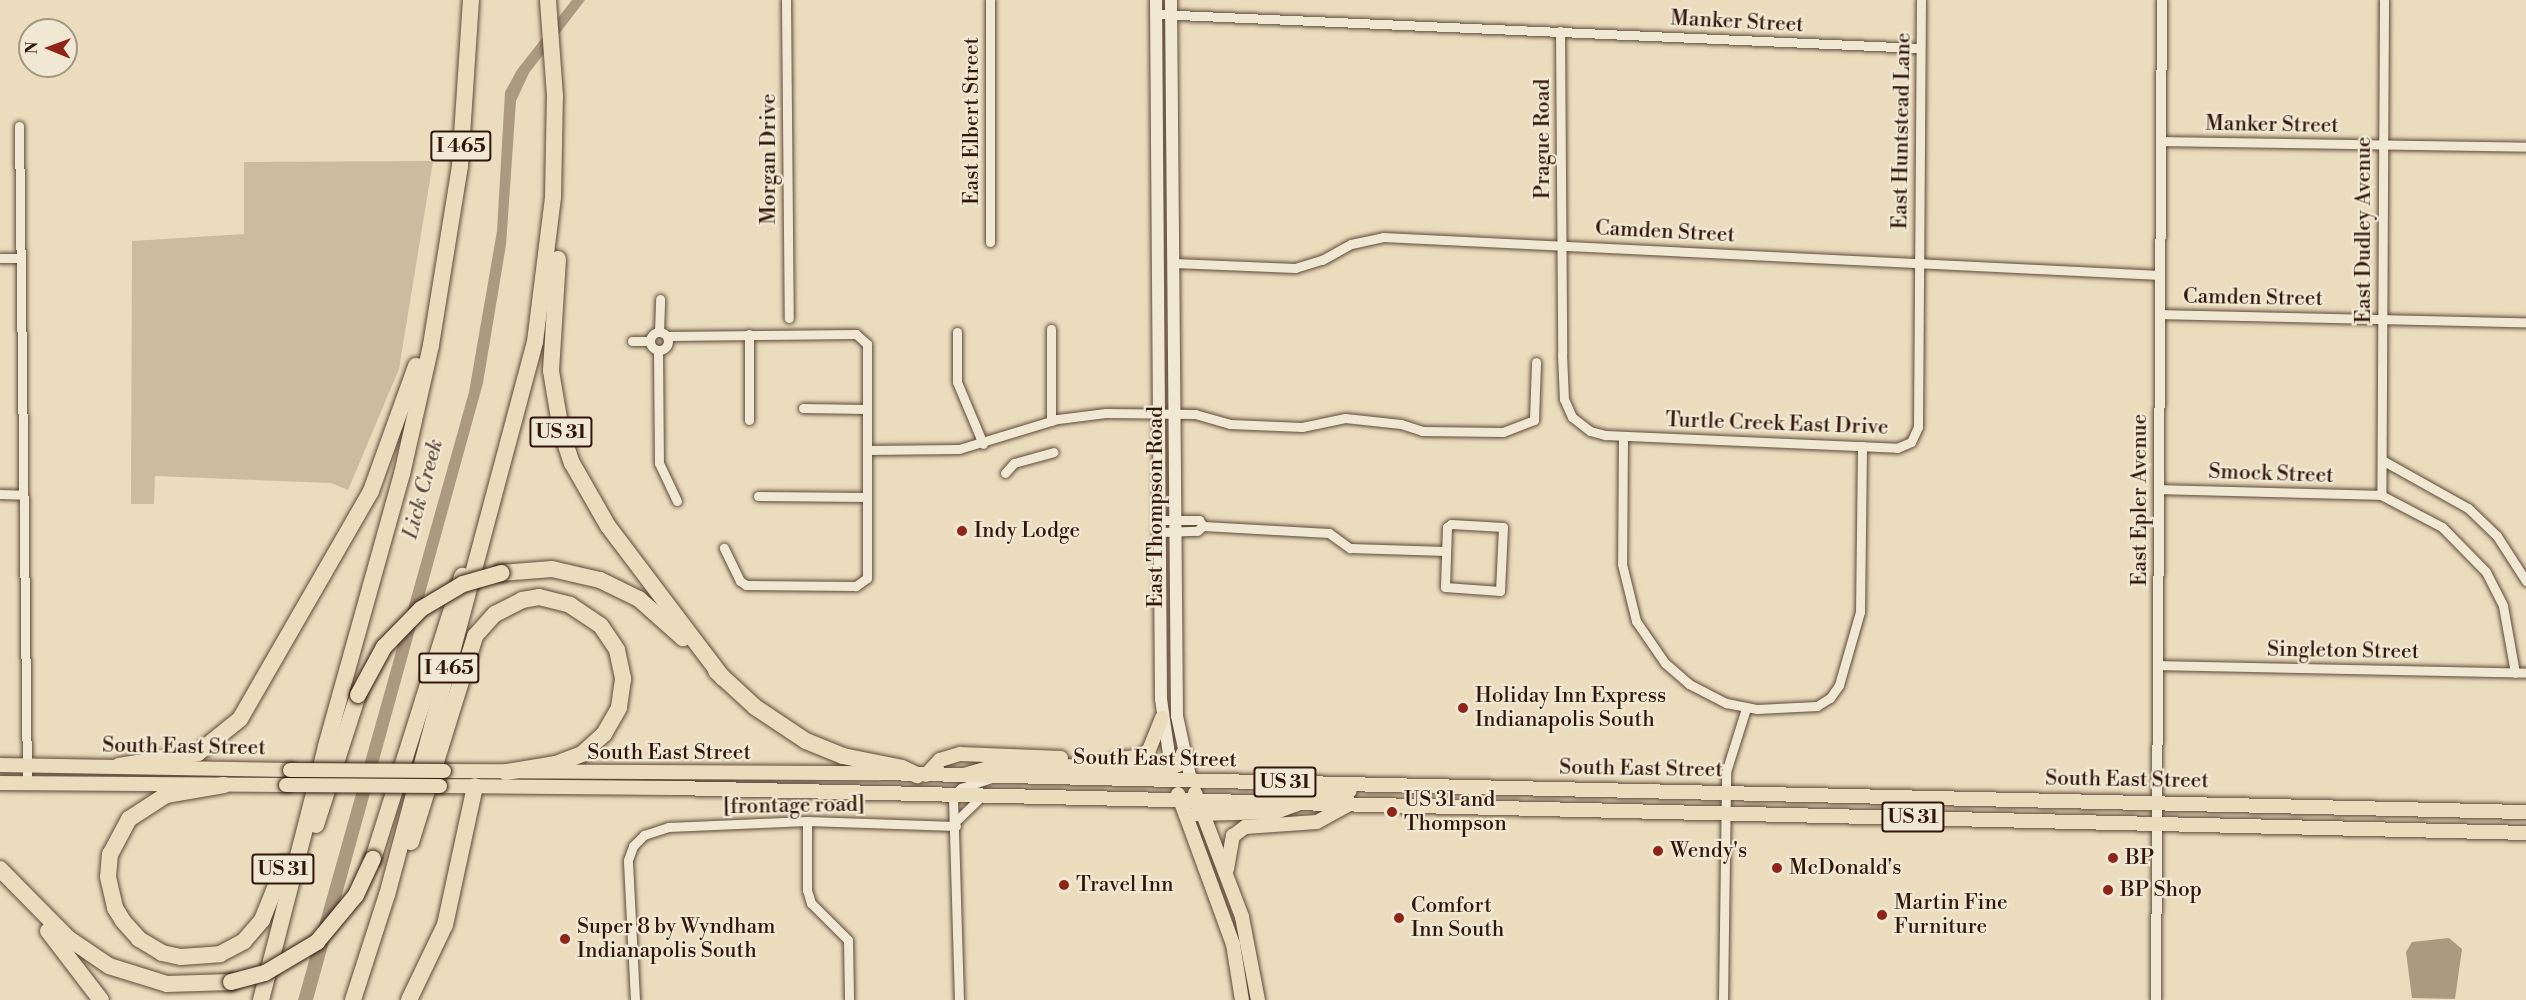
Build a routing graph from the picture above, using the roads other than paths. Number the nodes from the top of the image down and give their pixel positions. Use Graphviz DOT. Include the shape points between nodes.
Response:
graph roads {
  1 [pos="471,0"];
  2 [pos="548,0"];
  3 [pos="786,0"];
  4 [pos="990,0"];
  5 [pos="1156,0"];
  6 [pos="1171,0"];
  7 [pos="1921,0"];
  8 [pos="2162,0"];
  9 [pos="2384,0"];
  10 [pos="1156,14"];
  11 [pos="1172,15"];
  12 [pos="1560,32"];
  13 [pos="1920,48"];
  14 [pos="19,126"];
  15 [pos="555,137"];
  16 [pos="2161,141"];
  17 [pos="2382,145"];
  18 [pos="2526,147"];
  19 [pos="990,242"];
  20 [pos="1561,246"];
  21 [pos="0,258"];
  22 [pos="21,258"];
  23 [pos="1159,261"];
  24 [pos="1174,263"];
  25 [pos="1918,263"];
  26 [pos="2160,275"];
  27 [pos="440,291"];
  28 [pos="660,299"];
  29 [pos="1562,312"];
  30 [pos="2160,314"];
  31 [pos="789,318"];
  32 [pos="2382,319"];
  33 [pos="2526,321"];
  34 [pos="1051,329"];
  35 [pos="957,332"];
  36 [pos="663,334"];
  37 [pos="749,334"];
  38 [pos="632,341"];
  39 [pos="650,341"];
  40 [pos="658,351"];
  41 [pos="1536,362"];
  42 [pos="803,408"];
  43 [pos="867,409"];
  44 [pos="1168,414"];
  45 [pos="749,420"];
  46 [pos="1051,421"];
  47 [pos="1623,436"];
  48 [pos="510,440"];
  49 [pos="983,444"];
  50 [pos="1862,446"];
  51 [pos="867,450"];
  52 [pos="1054,452"];
  53 [pos="2382,460"];
  54 [pos="1005,473"];
  55 [pos="2159,489"];
  56 [pos="0,495"];
  57 [pos="23,495"];
  58 [pos="2381,495"];
  59 [pos="758,496"];
  60 [pos="867,497"];
  61 [pos="677,501"];
  62 [pos="1161,526"];
  63 [pos="1177,526"];
  64 [pos="724,548"];
  65 [pos="1446,551"];
  66 [pos="2526,581"];
  67 [pos="2158,665"];
  68 [pos="2515,673"];
  69 [pos="2526,673"];
  70 [pos="723,678"];
  71 [pos="1746,708"];
  72 [pos="1162,718"];
  73 [pos="326,746"];
  74 [pos="1183,753"];
  75 [pos="0,765"];
  76 [pos="27,765"];
  77 [pos="119,766"];
  78 [pos="506,772"];
  79 [pos="1172,774"];
  80 [pos="922,775"];
  81 [pos="961,777"];
  82 [pos="992,778"];
  83 [pos="1191,781"];
  84 [pos="0,783"];
  85 [pos="27,783"];
  86 [pos="1379,784"];
  87 [pos="224,785"];
  88 [pos="475,786"];
  89 [pos="886,794"];
  90 [pos="953,795"];
  91 [pos="982,796"];
  92 [pos="1180,800"];
  93 [pos="2157,801"];
  94 [pos="1724,802"];
  95 [pos="1300,803"];
  96 [pos="1349,804"];
  97 [pos="1200,806"];
  98 [pos="2526,812"];
  99 [pos="807,821"];
  100 [pos="2157,822"];
  101 [pos="956,823"];
  102 [pos="1191,830"];
  103 [pos="2526,833"];
  104 [pos="0,871"];
  105 [pos="1227,874"];
  106 [pos="292,877"];
  107 [pos="387,896"];
  108 [pos="100,1000"];
  109 [pos="261,1000"];
  110 [pos="353,1000"];
  111 [pos="409,1000"];
  112 [pos="635,1000"];
  113 [pos="849,1000"];
  114 [pos="959,1000"];
  115 [pos="1242,1000"];
  116 [pos="1258,1000"];
  117 [pos="1723,1000"];
  118 [pos="2156,1000"];
  1 -- 27 [label="highway, I 465" via="460,165"];
  2 -- 15 [label="highway, I 465"];
  3 -- 31 [label="street, Morgan Drive"];
  4 -- 19 [label="street, East Elbert Street"];
  5 -- 10 [label="main road, East Thompson Road"];
  6 -- 11 [label="main road, East Thompson Road"];
  7 -- 13 [label="street, East Huntstead Lane"];
  8 -- 16 [label="street, East Epler Avenue"];
  9 -- 17 [label="street, East Dudley Avenue"];
  10 -- 11 [label="street, Manker Street"];
  10 -- 23 [label="main road, East Thompson Road"];
  11 -- 12 [label="street, Manker Street"];
  11 -- 24 [label="main road, East Thompson Road"];
  12 -- 13 [label="street, Manker Street"];
  12 -- 20 [label="street, Prague Road"];
  13 -- 25 [label="street, East Huntstead Lane"];
  14 -- 22 [label="street"];
  15 -- 48 [label="highway, I 465" via="551,228 541,304"];
  15 -- 70 [label="highway, US 31" via="562,195 551,351 561,430 593,504"];
  16 -- 17 [label="street, Manker Street"];
  16 -- 26 [label="street, East Epler Avenue"];
  17 -- 18 [label="street, Manker Street"];
  17 -- 32 [label="street, East Dudley Avenue"];
  20 -- 24 [label="street, Camden Street" via="1380,237 1351,244 1318,262 1295,268"];
  20 -- 25 [label="street, Camden Street"];
  20 -- 29 [label="street, Prague Road"];
  21 -- 22 [label="street"];
  22 -- 57 [label="street"];
  23 -- 24 [label="main road"];
  23 -- 44 [label="main road, East Thompson Road"];
  24 -- 44 [label="main road, East Thompson Road"];
  25 -- 26 [label="street, Camden Street"];
  25 -- 50 [label="street, Turtle Creek East Drive" via="1917,432 1902,447"];
  26 -- 30 [label="street, East Epler Avenue"];
  27 -- 73 [label="highway, I 465" via="402,474"];
  27 -- 77 [label="highway" via="404,407 371,491 240,718 198,753"];
  28 -- 36 [label="street"];
  29 -- 47 [label="street, Turtle Creek East Drive" via="1566,407 1577,423 1590,431"];
  30 -- 32 [label="street, Camden Street"];
  30 -- 55 [label="street, East Epler Avenue"];
  32 -- 33 [label="street, Camden Street"];
  32 -- 53 [label="street, East Dudley Avenue"];
  34 -- 46 [label="street"];
  35 -- 49 [label="street" via="957,382"];
  36 -- 37 [label="street"];
  36 -- 39 [label="street"];
  36 -- 40 [label="street" via="667,347"];
  37 -- 43 [label="street" via="863,337 867,344"];
  37 -- 45 [label="street"];
  38 -- 39 [label="street"];
  39 -- 40 [label="street"];
  40 -- 61 [label="street" via="659,463"];
  41 -- 44 [label="street" via="1534,420 1503,432 1422,431 1401,424 1345,418 1304,427 1230,424 1200,415"];
  42 -- 43 [label="street"];
  43 -- 51 [label="street"];
  44 -- 46 [label="street" via="1098,413"];
  44 -- 62 [label="main road, East Thompson Road"];
  44 -- 63 [label="main road, East Thompson Road"];
  46 -- 49 [label="street"];
  47 -- 50 [label="street, Turtle Creek East Drive"];
  47 -- 71 [label="street" via="1622,564 1636,621 1658,655 1683,679 1709,696"];
  48 -- 104 [label="highway, bridge" via="470,549 373,859 352,901 317,942 280,965 231,982 182,986 152,982 116,969 68,938"];
  48 -- 107 [label="highway, I 465"];
  49 -- 51 [label="street" via="940,451"];
  50 -- 71 [label="street" via="1860,612 1839,685 1830,698 1816,706"];
  51 -- 60 [label="street"];
  52 -- 54 [label="street" via="1014,463"];
  53 -- 58 [label="street, East Dudley Avenue"];
  53 -- 66 [label="street" via="2468,508 2497,536"];
  55 -- 58 [label="street, Smock Street"];
  55 -- 67 [label="street, East Epler Avenue"];
  56 -- 57 [label="street"];
  57 -- 76 [label="street"];
  58 -- 68 [label="street" via="2442,527 2481,565 2503,606"];
  59 -- 60 [label="street"];
  60 -- 64 [label="street" via="868,573 864,582 856,586 746,585 740,581"];
  62 -- 63 [label="street"];
  62 -- 72 [label="main road, East Thompson Road"];
  63 -- 65 [label="street" via="1197,531 1203,526 1329,533 1350,548"];
  63 -- 74 [label="main road, East Thompson Road" via="1178,716"];
  65 -- 65 [label="street" via="1447,588 1502,589 1502,526 1448,525"];
  67 -- 68 [label="street, Singleton Street"];
  67 -- 93 [label="street, East Epler Avenue"];
  68 -- 69 [label="street, Singleton Street"];
  70 -- 80 [label="highway, US 31" via="755,707 806,741 843,756"];
  70 -- 106 [label="highway, bridge" via="649,606 612,585 552,569 501,573 463,584 421,609 384,647 358,695 306,855"];
  71 -- 94 [label="street" via="1743,727 1728,758"];
  72 -- 79 [label="main road, East Thompson Road"];
  72 -- 80 [label="main road" via="1153,745 1131,759 960,754 940,760"];
  73 -- 87 [label="highway, US 31" via="274,896 258,927 244,941 220,954 201,958 162,952 139,939 115,908 108,877 110,854 129,819 150,801"];
  73 -- 106 [label="highway, I 465"];
  74 -- 79 [label="main road"];
  74 -- 83 [label="main road, East Thompson Road"];
  75 -- 76 [label="main road, South East Street"];
  76 -- 77 [label="main road, South East Street"];
  76 -- 85 [label="street"];
  77 -- 78 [label="main road, South East Street, bridge"];
  78 -- 80 [label="main road, South East Street"];
  78 -- 107 [label="highway" via="556,764 582,754 604,734 619,708 623,679 617,650 601,626 570,605 539,597 522,600 495,614 475,636 418,825"];
  79 -- 81 [label="main road" via="999,765"];
  79 -- 82 [label="main road, South East Street / US 31"];
  79 -- 83 [label="main road, South East Street / US 31"];
  79 -- 92 [label="main road, East Thompson Road"];
  80 -- 81 [label="main road, South East Street / US 31"];
  81 -- 82 [label="main road, South East Street / US 31"];
  81 -- 89 [label="main road" via="943,788"];
  82 -- 90 [label="street" via="960,788"];
  83 -- 86 [label="main road, South East Street / US 31"];
  83 -- 97 [label="main road, East Thompson Road"];
  84 -- 85 [label="main road, South East Street"];
  85 -- 87 [label="main road, South East Street"];
  86 -- 94 [label="main road, South East Street / US 31"];
  86 -- 95 [label="main road"];
  87 -- 88 [label="main road, South East Street / US 31, bridge"];
  88 -- 89 [label="main road, South East Street / US 31"];
  88 -- 111 [label="highway" via="445,925"];
  89 -- 90 [label="main road, South East Street / US 31"];
  90 -- 91 [label="main road, South East Street / US 31"];
  90 -- 101 [label="street" via="952,816"];
  91 -- 92 [label="main road, South East Street / US 31"];
  91 -- 101 [label="street"];
  92 -- 97 [label="main road, South East Street / US 31"];
  92 -- 102 [label="main road, East Thompson Road"];
  93 -- 94 [label="main road, South East Street / US 31"];
  93 -- 98 [label="main road, South East Street / US 31"];
  93 -- 100 [label="street, East Epler Avenue"];
  94 -- 96 [label="main road, South East Street / US 31"];
  94 -- 100 [label="main road, South East Street / US 31"];
  94 -- 117 [label="street"];
  95 -- 96 [label="main road, South East Street / US 31"];
  95 -- 97 [label="main road, South East Street / US 31"];
  96 -- 105 [label="main road" via="1317,822 1266,823 1238,831 1229,844"];
  97 -- 102 [label="main road"];
  97 -- 105 [label="main road, East Thompson Road"];
  99 -- 101 [label="street, [frontage road]"];
  99 -- 112 [label="street, [frontage road]" via="668,827 637,840 628,860"];
  99 -- 113 [label="street" via="807,890 811,903 848,940"];
  100 -- 103 [label="main road, South East Street / US 31"];
  100 -- 118 [label="street, East Epler Avenue"];
  101 -- 114 [label="street"];
  102 -- 115 [label="main road, East Thompson Road" via="1233,944"];
  104 -- 108 [label="highway"];
  105 -- 116 [label="main road, East Thompson Road" via="1249,941"];
  106 -- 109 [label="highway, I 465"];
  107 -- 110 [label="highway, I 465"];
}
